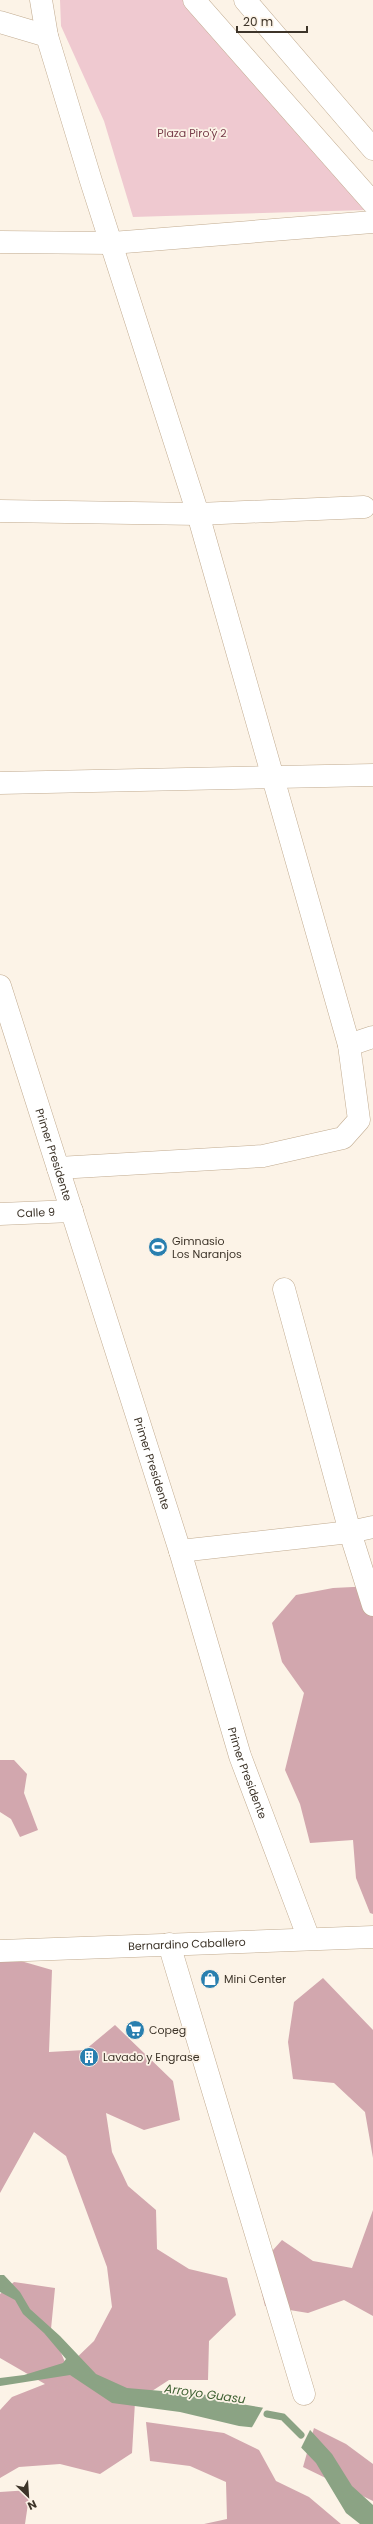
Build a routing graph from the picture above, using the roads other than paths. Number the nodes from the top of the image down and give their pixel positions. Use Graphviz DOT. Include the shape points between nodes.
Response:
graph roads {
  1 [pos="41,0"];
  2 [pos="194,0"];
  3 [pos="245,0"];
  4 [pos="0,22"];
  5 [pos="47,36"];
  6 [pos="373,149"];
  7 [pos="373,203"];
  8 [pos="373,222"];
  9 [pos="0,242"];
  10 [pos="112,243"];
  11 [pos="364,507"];
  12 [pos="0,511"];
  13 [pos="198,514"];
  14 [pos="373,775"];
  15 [pos="272,778"];
  16 [pos="0,783"];
  17 [pos="0,986"];
  18 [pos="373,1037"];
  19 [pos="349,1045"];
  20 [pos="58,1168"];
  21 [pos="72,1211"];
  22 [pos="0,1214"];
  23 [pos="284,1289"];
  24 [pos="373,1527"];
  25 [pos="350,1532"];
  26 [pos="180,1551"];
  27 [pos="373,1605"];
  28 [pos="373,1937"];
  29 [pos="309,1940"];
  30 [pos="169,1944"];
  31 [pos="0,1950"];
  32 [pos="304,2394"];
  1 -- 5 [label="main road"];
  2 -- 7 [label="main road"];
  3 -- 6 [label="main road"];
  4 -- 5 [label="main road"];
  5 -- 10 [label="main road"];
  8 -- 10 [label="main road"];
  9 -- 10 [label="main road"];
  10 -- 13 [label="main road"];
  11 -- 13 [label="main road"];
  12 -- 13 [label="main road"];
  13 -- 15 [label="main road"];
  14 -- 15 [label="main road"];
  15 -- 16 [label="main road"];
  15 -- 19 [label="main road"];
  17 -- 20 [label="main road, Primer Presidente"];
  18 -- 19 [label="main road"];
  19 -- 20 [label="main road" via="358,1120 343,1138 263,1156"];
  20 -- 21 [label="main road, Primer Presidente"];
  21 -- 22 [label="main road, Calle 9"];
  21 -- 26 [label="main road, Primer Presidente"];
  23 -- 25 [label="main road"];
  24 -- 25 [label="main road"];
  25 -- 26 [label="main road"];
  25 -- 27 [label="main road"];
  26 -- 29 [label="main road, Primer Presidente" via="240,1756"];
  28 -- 29 [label="main road, Bernardino Caballero"];
  29 -- 30 [label="main road, Bernardino Caballero"];
  30 -- 31 [label="main road, Bernardino Caballero"];
  30 -- 32 [label="main road"];
}
